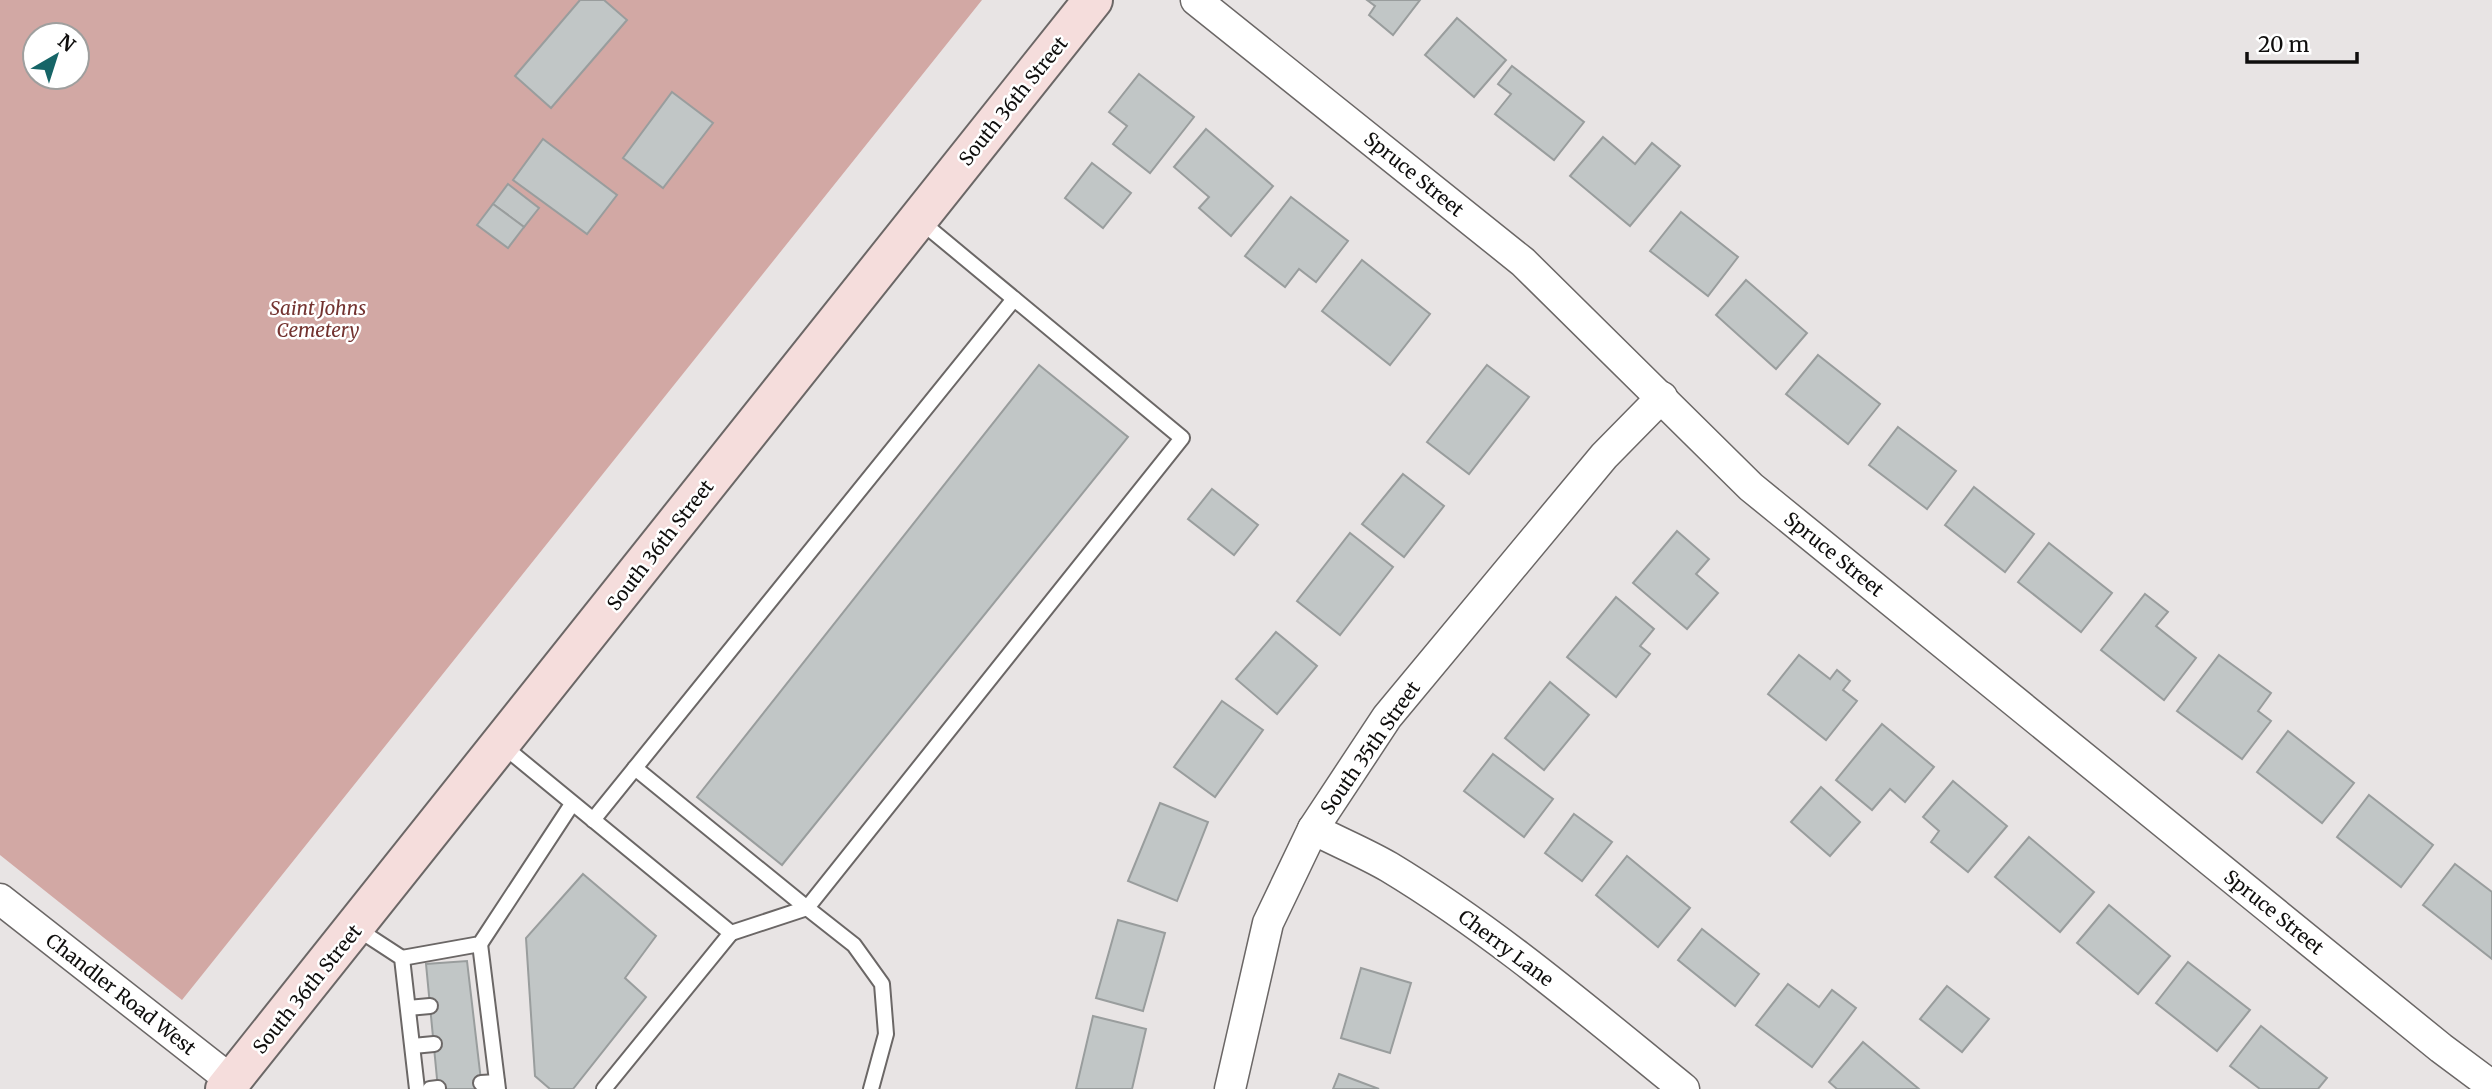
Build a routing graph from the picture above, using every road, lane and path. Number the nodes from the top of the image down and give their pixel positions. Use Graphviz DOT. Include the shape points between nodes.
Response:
graph roads {
  1 [pos="1093,0"];
  2 [pos="1196,0"];
  3 [pos="918,219"];
  4 [pos="1014,299"];
  5 [pos="1662,397"];
  6 [pos="501,745"];
  7 [pos="635,768"];
  8 [pos="572,804"];
  9 [pos="593,820"];
  10 [pos="1313,829"];
  11 [pos="0,899"];
  12 [pos="807,908"];
  13 [pos="356,928"];
  14 [pos="732,933"];
  15 [pos="480,944"];
  16 [pos="402,958"];
  17 [pos="486,1000"];
  18 [pos="471,1002"];
  19 [pos="430,1006"];
  20 [pos="408,1008"];
  21 [pos="476,1041"];
  22 [pos="492,1041"];
  23 [pos="434,1044"];
  24 [pos="413,1046"];
  25 [pos="481,1083"];
  26 [pos="497,1085"];
  27 [pos="233,1086"];
  28 [pos="2492,1086"];
  29 [pos="417,1089"];
  30 [pos="604,1089"];
  31 [pos="871,1089"];
  32 [pos="1230,1089"];
  33 [pos="1684,1089"];
  1 -- 3 [label="main road, South 36th Street"];
  2 -- 5 [label="street, Spruce Street" via="1523,261"];
  3 -- 4 [label="lane"];
  3 -- 6 [label="main road, South 36th Street"];
  4 -- 7 [label="lane"];
  4 -- 12 [label="lane" via="1182,438"];
  5 -- 10 [label="street, South 35th Street" via="1604,456 1387,717"];
  5 -- 28 [label="street, Spruce Street" via="1751,487"];
  6 -- 8 [label="lane"];
  6 -- 13 [label="main road, South 36th Street"];
  7 -- 9 [label="lane"];
  7 -- 12 [label="lane"];
  8 -- 9 [label="lane"];
  8 -- 15 [label="lane"];
  9 -- 14 [label="lane"];
  10 -- 32 [label="street, South 35th Street" via="1268,923"];
  10 -- 33 [label="street, Cherry Lane" via="1387,866 1446,903"];
  11 -- 27 [label="street, Chandler Road West"];
  12 -- 14 [label="lane"];
  12 -- 31 [label="lane" via="854,945 882,984 886,1034"];
  13 -- 16 [label="lane"];
  13 -- 27 [label="main road, South 36th Street"];
  14 -- 30 [label="lane"];
  15 -- 16 [label="lane"];
  15 -- 17 [label="lane"];
  16 -- 20 [label="lane"];
  17 -- 18 [label="lane"];
  17 -- 22 [label="lane"];
  19 -- 20 [label="lane"];
  20 -- 24 [label="lane"];
  21 -- 22 [label="lane"];
  22 -- 26 [label="lane"];
  23 -- 24 [label="lane"];
  24 -- 29 [label="lane"];
  25 -- 26 [label="lane"];
}
